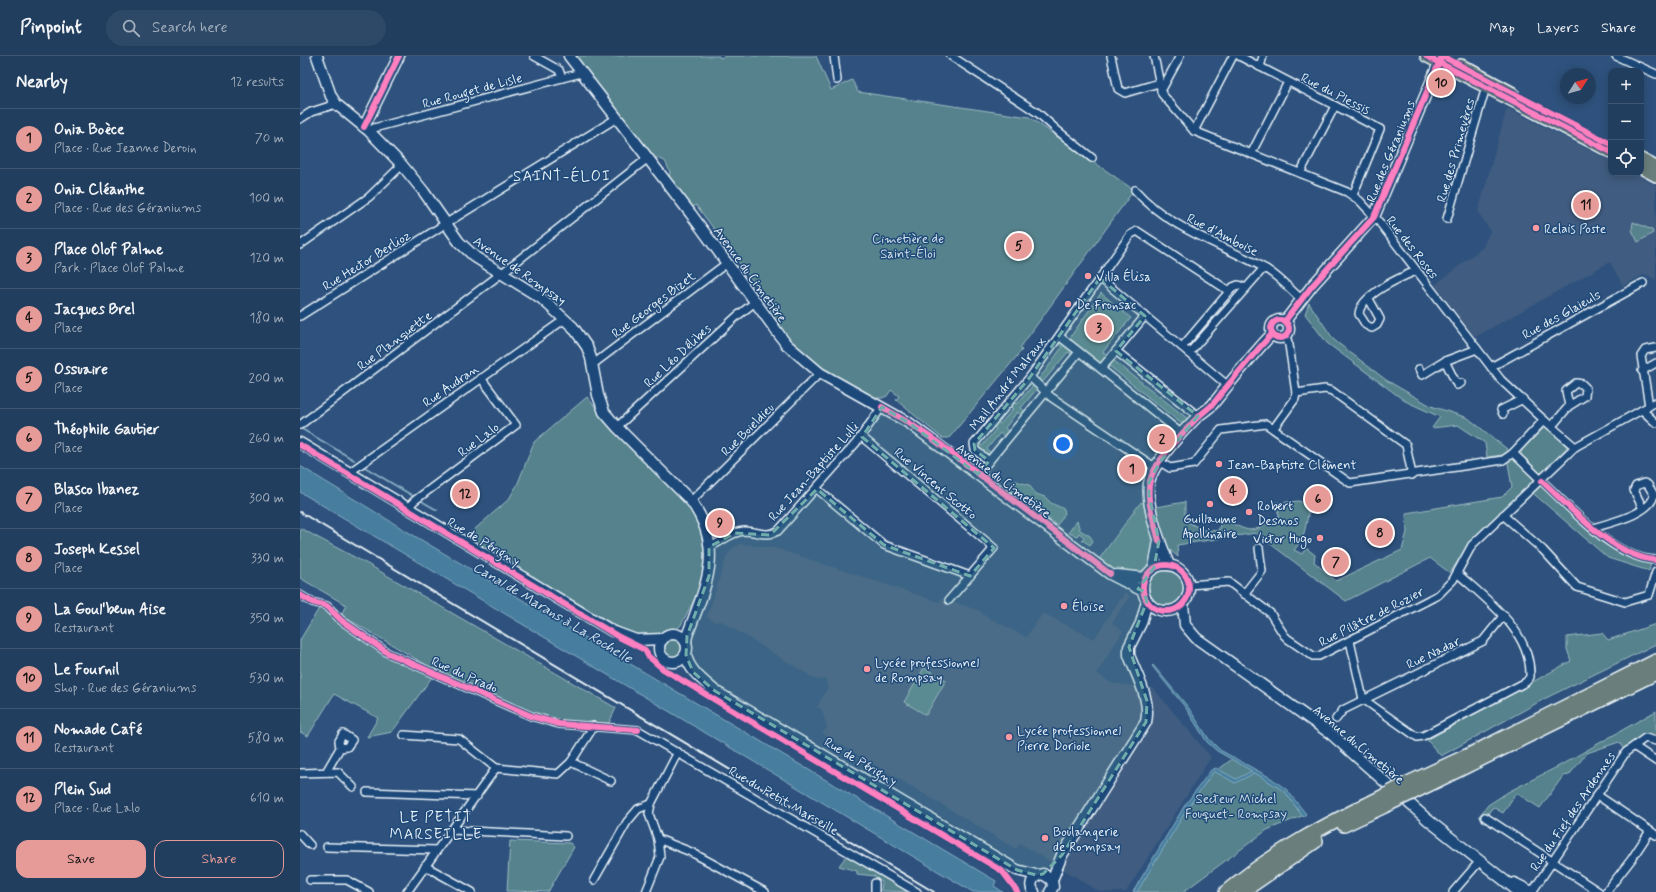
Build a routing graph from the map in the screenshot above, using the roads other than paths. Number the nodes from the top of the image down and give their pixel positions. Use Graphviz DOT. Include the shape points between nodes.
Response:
graph roads {
  1 [pos="317,56"];
  2 [pos="399,56"];
  3 [pos="534,56"];
  4 [pos="569,56"];
  5 [pos="834,56"];
  6 [pos="951,56"];
  7 [pos="1111,56"];
  8 [pos="1154,56"];
  9 [pos="1180,56"];
  10 [pos="1233,56"];
  11 [pos="1239,56"];
  12 [pos="1263,56"];
  13 [pos="1426,56"];
  14 [pos="1621,57"];
  15 [pos="1441,58"];
  16 [pos="1260,67"];
  17 [pos="581,73"];
  18 [pos="1656,74"];
  19 [pos="562,78"];
  20 [pos="837,80"];
  21 [pos="1288,82"];
  22 [pos="1159,83"];
  23 [pos="1486,87"];
  24 [pos="1161,91"];
  25 [pos="336,104"];
  26 [pos="1335,106"];
  27 [pos="617,118"];
  28 [pos="300,119"];
  29 [pos="367,129"];
  30 [pos="1194,131"];
  31 [pos="1608,142"];
  32 [pos="1608,150"];
  33 [pos="1251,154"];
  34 [pos="648,158"];
  35 [pos="1092,158"];
  36 [pos="1644,161"];
  37 [pos="402,164"];
  38 [pos="1656,167"];
  39 [pos="1644,170"];
  40 [pos="1300,173"];
  41 [pos="1656,176"];
  42 [pos="1135,190"];
  43 [pos="1353,195"];
  44 [pos="1374,217"];
  45 [pos="1447,219"];
  46 [pos="445,224"];
  47 [pos="300,245"];
  48 [pos="727,263"];
  49 [pos="1266,269"];
  50 [pos="1416,270"];
  51 [pos="502,273"];
  52 [pos="1100,278"];
  53 [pos="1644,283"];
  54 [pos="1246,288"];
  55 [pos="1229,292"];
  56 [pos="1302,299"];
  57 [pos="1369,299"];
  58 [pos="755,302"];
  59 [pos="300,316"];
  60 [pos="1145,316"];
  61 [pos="565,319"];
  62 [pos="1285,321"];
  63 [pos="1272,334"];
  64 [pos="1059,336"];
  65 [pos="1286,337"];
  66 [pos="1182,347"];
  67 [pos="1656,348"];
  68 [pos="1477,349"];
  69 [pos="1116,351"];
  70 [pos="1079,352"];
  71 [pos="1189,353"];
  72 [pos="1445,362"];
  73 [pos="592,363"];
  74 [pos="1656,364"];
  75 [pos="1491,367"];
  76 [pos="1101,369"];
  77 [pos="1419,369"];
  78 [pos="1642,371"];
  79 [pos="820,373"];
  80 [pos="1030,377"];
  81 [pos="481,378"];
  82 [pos="1461,383"];
  83 [pos="1226,385"];
  84 [pos="1047,391"];
  85 [pos="1296,393"];
  86 [pos="1522,399"];
  87 [pos="1656,402"];
  88 [pos="1569,406"];
  89 [pos="1649,406"];
  90 [pos="882,407"];
  91 [pos="1642,410"];
  92 [pos="1503,414"];
  93 [pos="1198,416"];
  94 [pos="1544,420"];
  95 [pos="1656,423"];
  96 [pos="300,425"];
  97 [pos="1552,426"];
  98 [pos="617,427"];
  99 [pos="1274,428"];
  100 [pos="1182,434"];
  101 [pos="862,437"];
  102 [pos="300,443"];
  103 [pos="1575,447"];
  104 [pos="1513,453"];
  105 [pos="989,461"];
  106 [pos="1158,465"];
  107 [pos="350,472"];
  108 [pos="978,474"];
  109 [pos="1412,475"];
  110 [pos="1542,481"];
  111 [pos="817,489"];
  112 [pos="691,501"];
  113 [pos="408,508"];
  114 [pos="1643,509"];
  115 [pos="1503,515"];
  116 [pos="1593,528"];
  117 [pos="1159,541"];
  118 [pos="709,547"];
  119 [pos="1259,548"];
  120 [pos="1656,560"];
  121 [pos="1169,565"];
  122 [pos="1154,568"];
  123 [pos="1656,572"];
  124 [pos="1457,573"];
  125 [pos="1110,574"];
  126 [pos="970,576"];
  127 [pos="1145,578"];
  128 [pos="1188,585"];
  129 [pos="1143,591"];
  130 [pos="1244,594"];
  131 [pos="300,595"];
  132 [pos="949,600"];
  133 [pos="1147,601"];
  134 [pos="699,603"];
  135 [pos="1183,604"];
  136 [pos="1160,610"];
  137 [pos="1504,615"];
  138 [pos="1141,623"];
  139 [pos="1185,625"];
  140 [pos="675,634"];
  141 [pos="663,639"];
  142 [pos="1350,641"];
  143 [pos="686,642"];
  144 [pos="686,655"];
  145 [pos="1656,661"];
  146 [pos="1656,673"];
  147 [pos="1363,699"];
  148 [pos="1336,719"];
  149 [pos="594,726"];
  150 [pos="638,730"];
  151 [pos="404,735"];
  152 [pos="1656,742"];
  153 [pos="1635,746"];
  154 [pos="340,748"];
  155 [pos="678,752"];
  156 [pos="1656,761"];
  157 [pos="571,762"];
  158 [pos="496,768"];
  159 [pos="300,772"];
  160 [pos="326,772"];
  161 [pos="611,781"];
  162 [pos="353,787"];
  163 [pos="1409,788"];
  164 [pos="367,792"];
  165 [pos="1597,795"];
  166 [pos="477,796"];
  167 [pos="1387,799"];
  168 [pos="651,804"];
  169 [pos="1486,817"];
  170 [pos="452,830"];
  171 [pos="1653,833"];
  172 [pos="300,834"];
  173 [pos="566,836"];
  174 [pos="658,839"];
  175 [pos="310,845"];
  176 [pos="327,847"];
  177 [pos="437,850"];
  178 [pos="1062,855"];
  179 [pos="1553,861"];
  180 [pos="1479,862"];
  181 [pos="425,866"];
  182 [pos="1494,873"];
  183 [pos="1040,875"];
  184 [pos="310,880"];
  185 [pos="594,880"];
  186 [pos="876,883"];
  187 [pos="1051,885"];
  188 [pos="369,892"];
  189 [pos="407,892"];
  190 [pos="472,892"];
  191 [pos="646,892"];
  192 [pos="765,892"];
  193 [pos="875,892"];
  194 [pos="917,892"];
  195 [pos="1033,892"];
  196 [pos="1059,892"];
  197 [pos="1226,892"];
  198 [pos="1242,892"];
  199 [pos="1453,892"];
  200 [pos="1519,892"];
  201 [pos="1532,892"];
  202 [pos="1600,892"];
  203 [pos="1606,892"];
  1 -- 25 [label="street, Avenue de Rompsay"];
  2 -- 29 [label="street"];
  3 -- 19 [label="street" via="559,70"];
  4 -- 17 [label="street, Avenue du Cimetière"];
  5 -- 20 [label="street"];
  6 -- 35 [label="street" via="1038,113"];
  7 -- 22 [label="street" via="1118,89 1121,92"];
  8 -- 22 [label="street, Rue des Roses"];
  9 -- 24 [label="street"];
  10 -- 30 [label="street"];
  11 -- 16 [label="street, Rue du Plessis"];
  12 -- 16 [label="street"];
  13 -- 15 [label="main road"];
  14 -- 18 [label="street"];
  15 -- 23 [label="main road"];
  15 -- 31 [label="main road"];
  15 -- 44 [label="street, Rue des Géraniums"];
  16 -- 21 [label="street, Rue du Plessis"];
  17 -- 19 [label="street, Rue Rouget de Lisle"];
  17 -- 27 [label="street, Avenue du Cimetière"];
  19 -- 29 [label="street, Rue Rouget de Lisle"];
  21 -- 26 [label="street, Rue du Plessis"];
  21 -- 33 [label="street"];
  22 -- 24 [label="street, Rue des Roses"];
  23 -- 32 [label="main road"];
  23 -- 45 [label="street, Rue des Primevères"];
  24 -- 30 [label="street, Rue des Roses"];
  25 -- 28 [label="street" via="311,112"];
  25 -- 29 [label="street, Avenue de Rompsay"];
  26 -- 40 [label="street"];
  26 -- 43 [label="street, Rue du Plessis" via="1380,129"];
  27 -- 34 [label="street, Avenue du Cimetière"];
  27 -- 46 [label="street, Rue Hector Berlioz"];
  29 -- 37 [label="street, Avenue de Rompsay"];
  30 -- 33 [label="street, Rue des Roses"];
  33 -- 40 [label="street, Rue des Roses"];
  34 -- 48 [label="street, Avenue du Cimetière"];
  34 -- 51 [label="street, Rue Planquette"];
  36 -- 38 [label="main road"];
  37 -- 46 [label="street, Avenue de Rompsay"];
  37 -- 47 [label="street" via="369,197"];
  39 -- 41 [label="main road"];
  40 -- 43 [label="street, Rue des Roses"];
  42 -- 49 [label="street, Rue d'Amboise" via="1182,228"];
  43 -- 44 [label="street, Rue des Roses"];
  44 -- 50 [label="street, Rue des Roses"];
  44 -- 56 [label="street, Rue des Géraniums"];
  46 -- 51 [label="street, Avenue de Rompsay" via="468,251"];
  46 -- 59 [label="street, Rue Hector Berlioz"];
  48 -- 58 [label="street, Avenue du Cimetière"];
  48 -- 73 [label="street, Rue Georges Bizet"];
  49 -- 54 [label="street" via="1262,270"];
  49 -- 56 [label="street, Rue d'Amboise"];
  50 -- 57 [label="street" via="1390,282"];
  50 -- 68 [label="street, Rue des Roses"];
  51 -- 61 [label="street, Avenue de Rompsay" via="541,298"];
  51 -- 96 [label="street, Rue Planquette"];
  52 -- 55 [label="street, Mail André Malraux" via="1132,233 1137,231"];
  52 -- 60 [label="street"];
  52 -- 64 [label="street, Mail André Malraux"];
  53 -- 75 [label="street, Rue des Glaieuls"];
  54 -- 55 [label="street" via="1238,285"];
  54 -- 71 [label="street"];
  55 -- 66 [label="street"];
  56 -- 62 [label="street, Rue des Géraniums"];
  58 -- 79 [label="street, Avenue du Cimetière" via="786,344"];
  58 -- 98 [label="street, Rue Léo Délibes"];
  60 -- 66 [label="street"];
  60 -- 69 [label="street"];
  61 -- 73 [label="street, Avenue de Rompsay" via="581,337"];
  61 -- 81 [label="street, Rue Audran"];
  62 -- 63 [label="street" via="1279,320 1274,323 1271,328"];
  62 -- 65 [label="street" via="1290,329"];
  63 -- 65 [label="street" via="1280,339"];
  63 -- 83 [label="street"];
  64 -- 70 [label="street"];
  64 -- 80 [label="street, Mail André Malraux"];
  65 -- 85 [label="street"];
  66 -- 71 [label="street"];
  67 -- 78 [label="street" via="1650,348 1643,353 1640,360"];
  68 -- 72 [label="street"];
  68 -- 75 [label="street, Rue des Roses"];
  69 -- 76 [label="street"];
  69 -- 93 [label="street"];
  70 -- 76 [label="street"];
  70 -- 84 [label="street"];
  71 -- 83 [label="street"];
  72 -- 77 [label="street" via="1422,375"];
  72 -- 82 [label="street" via="1457,385"];
  73 -- 98 [label="street, Avenue de Rompsay" via="604,412"];
  74 -- 78 [label="street"];
  75 -- 86 [label="street, Rue des Roses"];
  76 -- 100 [label="street"];
  78 -- 89 [label="street"];
  79 -- 90 [label="street, Avenue du Cimetière"];
  79 -- 112 [label="street, Rue Boieldieu"];
  80 -- 84 [label="street"];
  80 -- 105 [label="street, Mail André Malraux" via="974,444 975,450"];
  81 -- 107 [label="street, Rue Audran"];
  81 -- 113 [label="street, Rue Lalo" via="516,425"];
  83 -- 93 [label="street" via="1212,405"];
  84 -- 105 [label="street"];
  84 -- 106 [label="street" via="1051,397"];
  85 -- 99 [label="street" via="1295,399"];
  85 -- 109 [label="street" via="1328,389 1349,403 1406,445"];
  86 -- 92 [label="street" via="1500,410"];
  86 -- 94 [label="street, Rue des Roses"];
  87 -- 89 [label="street, Rue Pilâtre de Rozier"];
  88 -- 97 [label="street"];
  89 -- 91 [label="street, Rue Pilâtre de Rozier"];
  90 -- 101 [label="street, Rue Jean-Baptiste Lulli"];
  90 -- 108 [label="street, Avenue du Cimetière" via="909,423"];
  91 -- 95 [label="street"];
  91 -- 103 [label="street, Rue Pilâtre de Rozier"];
  93 -- 100 [label="street"];
  94 -- 97 [label="street, Rue des Roses"];
  94 -- 104 [label="street"];
  97 -- 103 [label="street, Rue des Roses"];
  98 -- 112 [label="street, Avenue de Rompsay"];
  99 -- 106 [label="street" via="1266,424 1221,430 1194,464 1170,468"];
  99 -- 109 [label="street" via="1350,483"];
  100 -- 106 [label="street"];
  101 -- 111 [label="street, Rue Jean-Baptiste Lulli"];
  101 -- 126 [label="street, Rue Vincent Scotto" via="994,548"];
  102 -- 107 [label="street, Rue de Périgny"];
  103 -- 110 [label="street, Rue Pilâtre de Rozier"];
  104 -- 109 [label="street" via="1504,460"];
  104 -- 110 [label="street"];
  105 -- 108 [label="street"];
  106 -- 117 [label="street" via="1149,482 1149,495"];
  107 -- 113 [label="street, Rue de Périgny"];
  108 -- 125 [label="street, Avenue du Cimetière"];
  110 -- 115 [label="street, Rue Pilâtre de Rozier"];
  110 -- 116 [label="street"];
  111 -- 118 [label="street, Rue Jean-Baptiste Lulli" via="778,531 770,535 735,533"];
  111 -- 126 [label="street" via="884,545"];
  112 -- 118 [label="street, Avenue de Rompsay" via="701,518"];
  113 -- 141 [label="street, Rue de Périgny" via="612,630 636,640"];
  114 -- 116 [label="street" via="1628,517"];
  115 -- 123 [label="street" via="1543,550 1577,587 1625,602 1649,595"];
  115 -- 124 [label="street, Rue Pilâtre de Rozier" via="1472,545"];
  116 -- 120 [label="street" via="1630,555 1644,560"];
  117 -- 121 [label="street"];
  117 -- 122 [label="street"];
  118 -- 134 [label="street, Avenue de Rompsay" via="708,576"];
  119 -- 130 [label="street" via="1262,571"];
  121 -- 122 [label="street"];
  121 -- 128 [label="street" via="1183,572"];
  122 -- 127 [label="street"];
  124 -- 137 [label="street"];
  124 -- 142 [label="street, Rue Pilâtre de Rozier" via="1438,595"];
  125 -- 127 [label="street, Avenue du Cimetière"];
  125 -- 129 [label="street, Avenue du Cimetière"];
  126 -- 132 [label="street"];
  127 -- 129 [label="street"];
  128 -- 130 [label="street, Rue Pilâtre de Rozier" via="1229,582"];
  128 -- 135 [label="street" via="1188,593"];
  129 -- 133 [label="street"];
  130 -- 142 [label="street, Rue Pilâtre de Rozier" via="1270,613 1284,635 1313,656 1319,656"];
  131 -- 149 [label="street, Rue du Prado" via="327,606 342,621 388,653 531,716 559,724"];
  133 -- 136 [label="street"];
  133 -- 138 [label="street"];
  134 -- 140 [label="street, Avenue de Rompsay"];
  134 -- 143 [label="street, Avenue de Rompsay"];
  135 -- 136 [label="street" via="1171,610"];
  135 -- 139 [label="street"];
  136 -- 138 [label="street"];
  136 -- 139 [label="street, Avenue du Cimetière" via="1176,617"];
  137 -- 147 [label="street, Rue Nadar" via="1483,641"];
  137 -- 147 [label="street" via="1525,651 1530,670 1530,677 1526,682 1417,737"];
  138 -- 178 [label="street" via="1129,647 1129,655 1147,701 1149,711 1146,722"];
  139 -- 180 [label="street, Avenue du Cimetière" via="1204,644 1331,734"];
  140 -- 141 [label="street"];
  140 -- 143 [label="street"];
  141 -- 144 [label="street" via="659,649 666,661 677,662"];
  142 -- 147 [label="street"];
  143 -- 144 [label="street"];
  144 -- 183 [label="street, Rue de Périgny" via="693,672 716,691 1016,870"];
  145 -- 163 [label="highway" via="1478,750"];
  146 -- 163 [label="highway"];
  147 -- 148 [label="street, Rue Nadar" via="1343,710"];
  149 -- 150 [label="street, Rue du Prado"];
  149 -- 157 [label="street"];
  150 -- 155 [label="street, Rue du Petit Marseille"];
  151 -- 158 [label="street" via="459,739"];
  152 -- 153 [label="street, Rue du Fief des Ardennes" via="1648,737"];
  153 -- 156 [label="street"];
  153 -- 165 [label="street, Rue du Fief des Ardennes" via="1626,752"];
  154 -- 160 [label="street"];
  155 -- 168 [label="street"];
  155 -- 194 [label="street, Rue du Petit Marseille"];
  157 -- 158 [label="street" via="558,774"];
  157 -- 161 [label="street"];
  158 -- 166 [label="street"];
  159 -- 160 [label="street"];
  160 -- 162 [label="street" via="338,772"];
  163 -- 167 [label="highway, bridge"];
  164 -- 166 [label="street"];
  165 -- 171 [label="street"];
  165 -- 179 [label="street, Rue du Fief des Ardennes"];
  166 -- 170 [label="street"];
  167 -- 197 [label="highway" via="1328,824 1282,851"];
  167 -- 198 [label="highway" via="1288,859"];
  168 -- 174 [label="street" via="649,814"];
  168 -- 185 [label="street" via="638,808 627,822"];
  169 -- 179 [label="street"];
  170 -- 173 [label="street"];
  170 -- 177 [label="street"];
  171 -- 203 [label="street"];
  172 -- 175 [label="street"];
  174 -- 191 [label="street" via="660,857"];
  174 -- 192 [label="street" via="691,852"];
  176 -- 177 [label="street"];
  177 -- 181 [label="street"];
  178 -- 183 [label="street"];
  178 -- 187 [label="street"];
  179 -- 201 [label="street, Rue du Fief des Ardennes"];
  179 -- 202 [label="street"];
  180 -- 182 [label="street, Avenue du Cimetière"];
  180 -- 199 [label="street"];
  181 -- 189 [label="street"];
  181 -- 190 [label="street"];
  182 -- 200 [label="street, Avenue du Cimetière"];
  182 -- 201 [label="street, Avenue du Cimetière"];
  183 -- 187 [label="street, Rue de Périgny"];
  183 -- 195 [label="street" via="1031,884"];
  184 -- 188 [label="street" via="347,880"];
  186 -- 193 [label="street"];
  187 -- 196 [label="street"];
}
